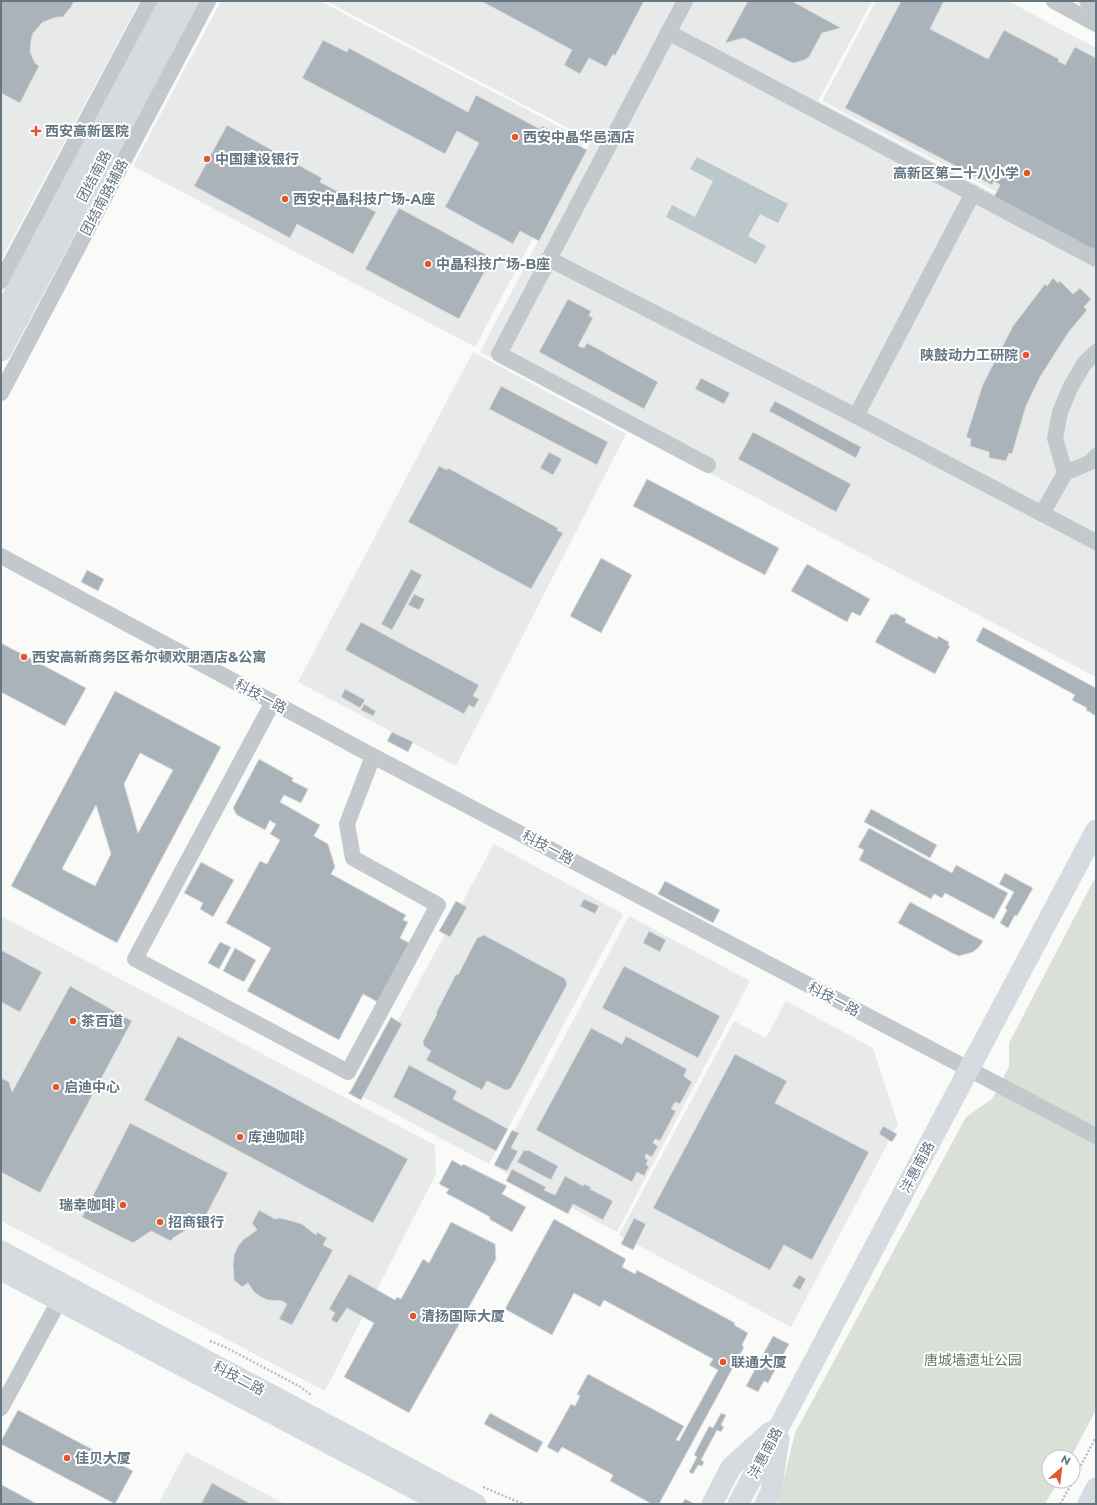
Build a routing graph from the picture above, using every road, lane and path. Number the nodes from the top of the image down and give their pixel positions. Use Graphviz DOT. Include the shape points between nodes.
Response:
graph roads {
  1 [pos="150,1"];
  2 [pos="170,1"];
  3 [pos="188,1"];
  4 [pos="208,1"];
  5 [pos="685,1"];
  6 [pos="1054,1"];
  7 [pos="1087,1"];
  8 [pos="1096,6"];
  9 [pos="1096,24"];
  10 [pos="668,32"];
  11 [pos="973,193"];
  12 [pos="549,259"];
  13 [pos="1096,259"];
  14 [pos="1,281"];
  15 [pos="1,319"];
  16 [pos="1,351"];
  17 [pos="1096,352"];
  18 [pos="1,393"];
  19 [pos="856,416"];
  20 [pos="1096,456"];
  21 [pos="708,465"];
  22 [pos="1065,473"];
  23 [pos="1042,514"];
  24 [pos="1096,542"];
  25 [pos="1,556"];
  26 [pos="273,702"];
  27 [pos="373,756"];
  28 [pos="1096,830"];
  29 [pos="969,1069"];
  30 [pos="1096,1136"];
  31 [pos="1,1251"];
  32 [pos="1,1270"];
  33 [pos="59,1301"];
  34 [pos="1,1408"];
  35 [pos="781,1422"];
  36 [pos="1096,1437"];
  37 [pos="1081,1466"];
  38 [pos="1096,1488"];
  39 [pos="1068,1489"];
  40 [pos="443,1504"];
  41 [pos="476,1504"];
  42 [pos="712,1504"];
  43 [pos="738,1504"];
  44 [pos="764,1504"];
  45 [pos="1060,1504"];
  46 [pos="1088,1504"];
  1 -- 14 [label="street"];
  2 -- 15 [label="main road, 团结南路"];
  3 -- 16 [label="main road, 团结南路"];
  4 -- 18 [label="street, 团结南路辅路"];
  5 -- 10 [label="street"];
  6 -- 9 [label="street"];
  7 -- 8 [label="street"];
  10 -- 11 [label="street"];
  10 -- 12 [label="street"];
  11 -- 13 [label="street"];
  11 -- 19 [label="street"];
  12 -- 19 [label="street"];
  12 -- 21 [label="street" via="499,354"];
  17 -- 22 [label="street" via="1084,364 1060,412 1055,438"];
  19 -- 23 [label="street"];
  20 -- 22 [label="street" via="1091,462"];
  22 -- 23 [label="street"];
  23 -- 24 [label="street"];
  25 -- 26 [label="street, 科技一路"];
  26 -- 27 [label="street, 科技一路"];
  26 -- 27 [label="street" via="135,959 348,1072 438,905 352,858 347,824"];
  27 -- 29 [label="street, 科技一路"];
  28 -- 29 [label="main road, 沣惠南路"];
  29 -- 30 [label="street, 科技一路"];
  29 -- 35 [label="main road, 沣惠南路"];
  31 -- 41 [label="main road, 科技二路"];
  32 -- 33 [label="main road, 科技二路"];
  33 -- 34 [label="street"];
  33 -- 40 [label="main road, 科技二路"];
  35 -- 42 [label="main road" via="731,1467"];
  35 -- 43 [label="main road, 沣惠南路"];
  35 -- 44 [label="main road" via="771,1492"];
  36 -- 37 [label="path"];
  38 -- 46 [label="main road"];
  39 -- 45 [label="path"];
}
